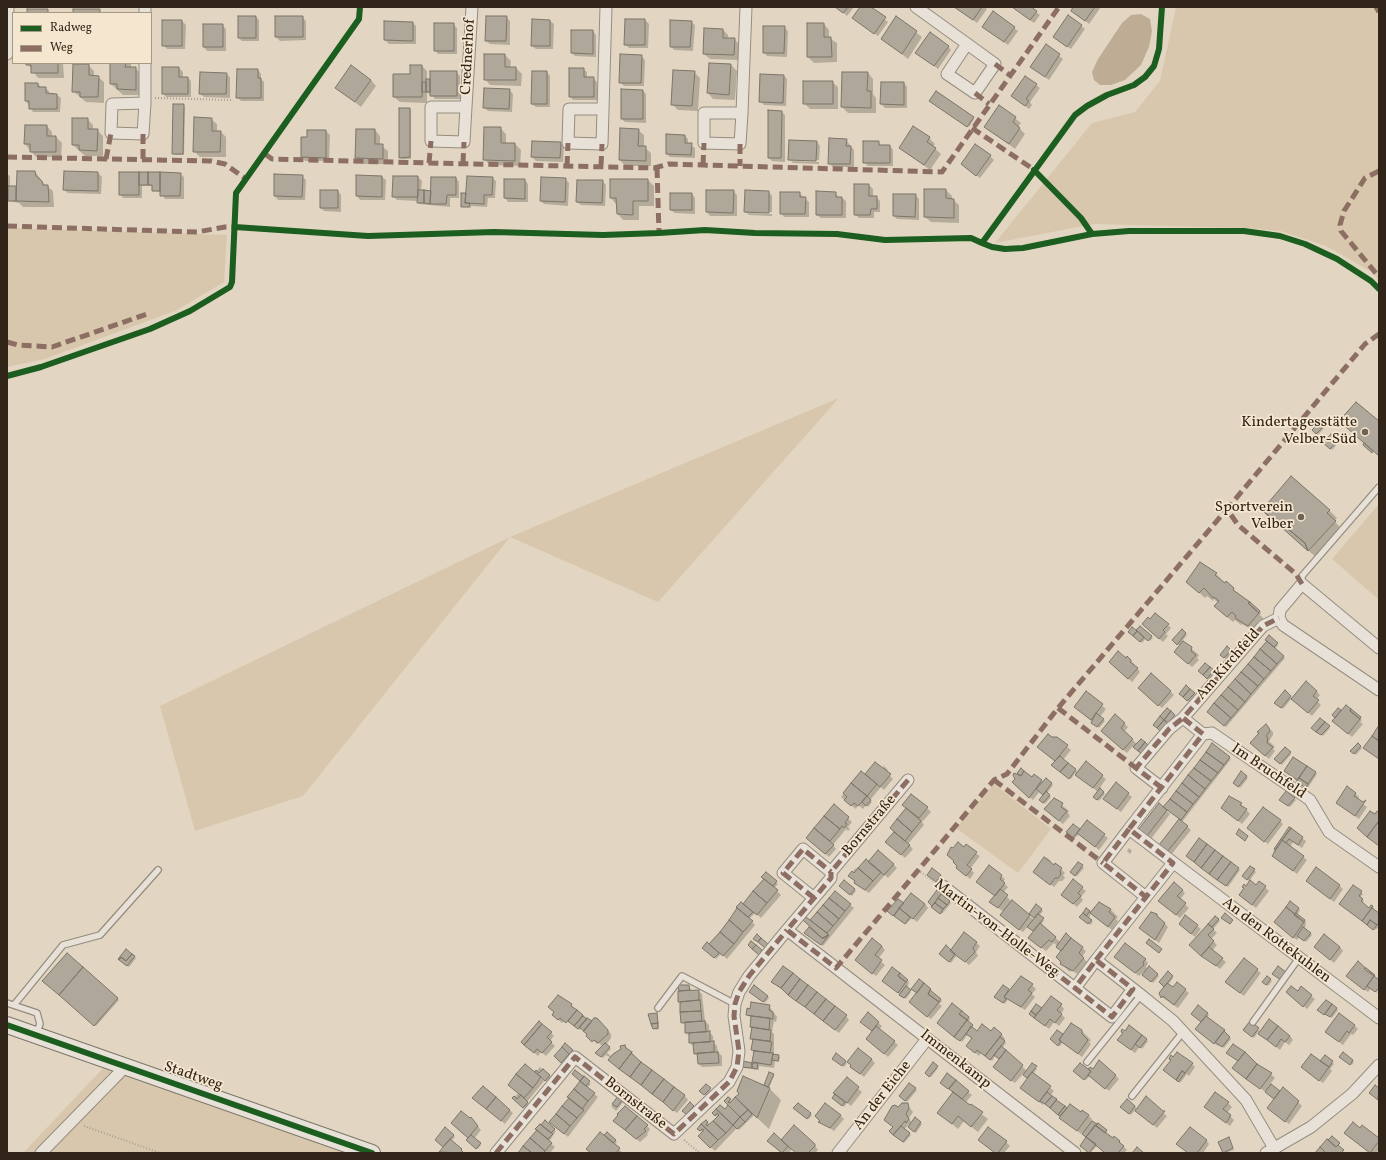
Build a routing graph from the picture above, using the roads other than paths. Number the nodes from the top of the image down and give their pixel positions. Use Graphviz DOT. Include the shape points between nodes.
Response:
graph roads {
  1 [pos="8,7"];
  2 [pos="472,7"];
  3 [pos="606,7"];
  4 [pos="746,7"];
  5 [pos="916,7"];
  6 [pos="967,44"];
  7 [pos="7,54"];
  8 [pos="145,64"];
  9 [pos="144,100"];
  10 [pos="466,107"];
  11 [pos="602,109"];
  12 [pos="742,113"];
  13 [pos="1379,487"];
  14 [pos="1302,584"];
  15 [pos="1279,618"];
  16 [pos="1379,648"];
  17 [pos="1379,690"];
  18 [pos="1183,718"];
  19 [pos="1203,734"];
  20 [pos="908,780"];
  21 [pos="1162,788"];
  22 [pos="1128,830"];
  23 [pos="1173,863"];
  24 [pos="1379,867"];
  25 [pos="158,870"];
  26 [pos="831,872"];
  27 [pos="942,886"];
  28 [pos="1146,897"];
  29 [pos="814,898"];
  30 [pos="787,930"];
  31 [pos="1299,958"];
  32 [pos="1096,960"];
  33 [pos="1075,988"];
  34 [pos="1137,992"];
  35 [pos="7,1003"];
  36 [pos="735,1004"];
  37 [pos="14,1005"];
  38 [pos="658,1008"];
  39 [pos="1379,1018"];
  40 [pos="1253,1022"];
  41 [pos="7,1025"];
  42 [pos="1183,1032"];
  43 [pos="36,1035"];
  44 [pos="927,1038"];
  45 [pos="1087,1062"];
  46 [pos="1379,1065"];
  47 [pos="125,1067"];
  48 [pos="1132,1096"];
  49 [pos="1270,1151"];
  50 [pos="41,1153"];
  51 [pos="372,1153"];
  52 [pos="496,1153"];
  53 [pos="838,1153"];
  54 [pos="1075,1153"];
  1 -- 7 [label="street"];
  2 -- 10 [label="street, Crednerhof"];
  3 -- 11 [label="street"];
  4 -- 12 [label="street"];
  5 -- 6 [label="street"];
  6 -- 6 [label="street" via="995,64 975,93 947,74"];
  8 -- 9 [label="street"];
  13 -- 14 [label="lane" via="1302,576"];
  14 -- 15 [label="street" via="1280,610"];
  14 -- 16 [label="street"];
  15 -- 17 [label="street" via="1283,625"];
  15 -- 18 [label="street, Am Kirchfeld" via="1263,626"];
  18 -- 19 [label="street"];
  18 -- 21 [label="street, Am Kirchfeld" via="1169,729 1136,768"];
  19 -- 21 [label="street"];
  19 -- 24 [label="street, Im Bruchfeld" via="1212,733 1310,800 1329,832"];
  20 -- 26 [label="street, Bornstraße"];
  21 -- 22 [label="street"];
  22 -- 23 [label="street"];
  22 -- 28 [label="street" via="1103,863"];
  23 -- 28 [label="street"];
  23 -- 31 [label="street, An den Rottekuhlen"];
  25 -- 37 [label="lane" via="100,935 63,945"];
  26 -- 29 [label="street, Bornstraße" via="831,878"];
  26 -- 29 [label="street" via="803,849 783,873"];
  27 -- 33 [label="street, Martin-von-Holle-Weg"];
  28 -- 32 [label="street"];
  29 -- 30 [label="street, Bornstraße"];
  30 -- 36 [label="street, Bornstraße" via="749,976 738,992"];
  30 -- 44 [label="street, Immenkamp"];
  31 -- 39 [label="street, An den Rottekuhlen"];
  31 -- 40 [label="lane"];
  32 -- 33 [label="street"];
  32 -- 34 [label="street"];
  33 -- 34 [label="street, Martin-von-Holle-Weg" via="1112,1017"];
  34 -- 42 [label="street"];
  34 -- 45 [label="lane"];
  35 -- 37 [label="lane"];
  36 -- 38 [label="lane" via="682,976"];
  36 -- 52 [label="street, Bornstraße" via="734,1016 739,1051 737,1067 729,1082 674,1134 575,1057"];
  37 -- 43 [label="lane" via="37,1013 40,1024"];
  41 -- 43 [label="street, Stadtweg"];
  42 -- 48 [label="lane"];
  42 -- 49 [label="street" via="1246,1100"];
  43 -- 47 [label="street, Stadtweg"];
  44 -- 53 [label="street, An der Eiche"];
  44 -- 54 [label="street, Immenkamp"];
  46 -- 49 [label="street" via="1352,1094 1311,1127"];
  47 -- 50 [label="street"];
  47 -- 51 [label="street, Stadtweg"];
}
